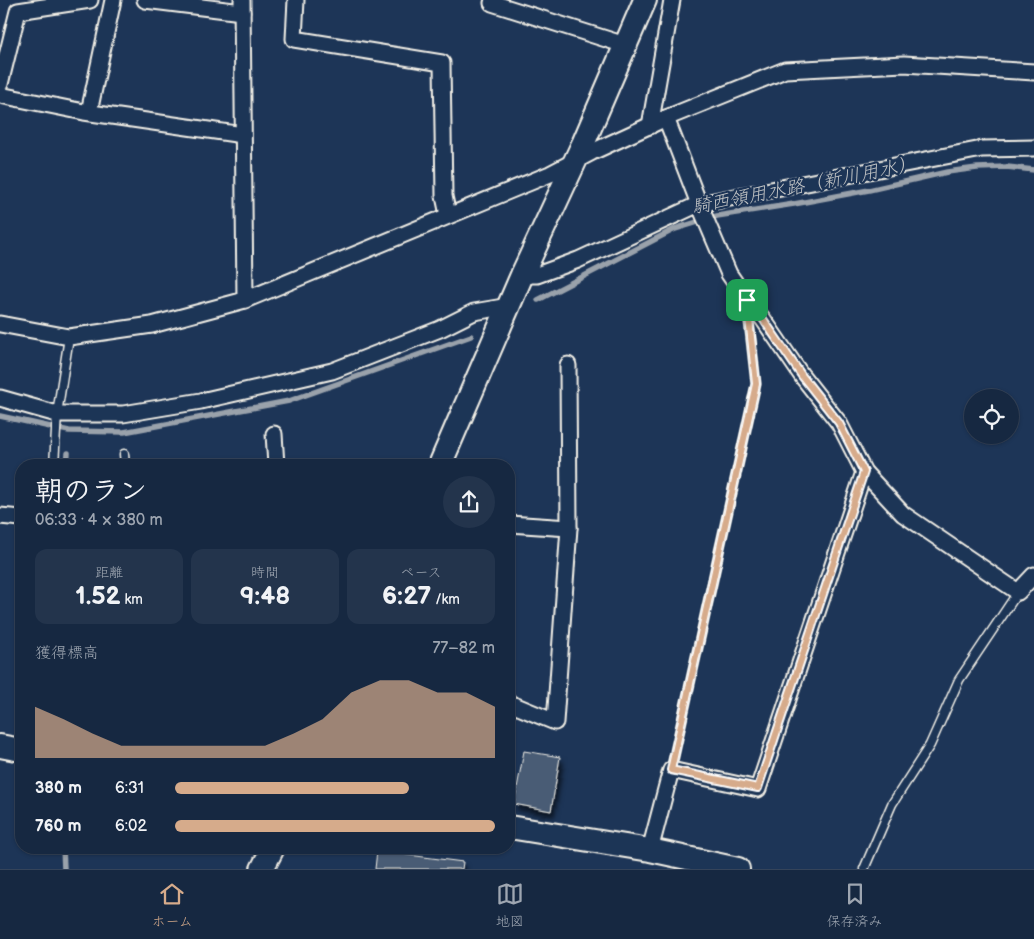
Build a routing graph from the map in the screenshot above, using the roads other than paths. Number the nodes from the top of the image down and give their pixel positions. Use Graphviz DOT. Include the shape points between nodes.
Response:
graph roads {
  1 [pos="90,0"];
  2 [pos="113,0"];
  3 [pos="145,0"];
  4 [pos="296,0"];
  5 [pos="493,0"];
  6 [pos="645,0"];
  7 [pos="672,0"];
  8 [pos="242,6"];
  9 [pos="625,45"];
  10 [pos="1034,72"];
  11 [pos="0,84"];
  12 [pos="0,95"];
  13 [pos="89,112"];
  14 [pos="666,118"];
  15 [pos="650,126"];
  16 [pos="243,135"];
  17 [pos="1034,148"];
  18 [pos="574,162"];
  19 [pos="699,204"];
  20 [pos="448,215"];
  21 [pos="522,275"];
  22 [pos="245,300"];
  23 [pos="747,300"];
  24 [pos="509,306"];
  25 [pos="0,324"];
  26 [pos="69,337"];
  27 [pos="568,365"];
  28 [pos="0,398"];
  29 [pos="57,414"];
  30 [pos="274,434"];
  31 [pos="124,454"];
  32 [pos="54,459"];
  33 [pos="124,459"];
  34 [pos="276,459"];
  35 [pos="443,459"];
  36 [pos="864,472"];
  37 [pos="0,516"];
  38 [pos="15,517"];
  39 [pos="515,524"];
  40 [pos="569,528"];
  41 [pos="1034,575"];
  42 [pos="1018,592"];
  43 [pos="515,705"];
  44 [pos="0,746"];
  45 [pos="15,749"];
  46 [pos="671,770"];
  47 [pos="515,828"];
  48 [pos="650,850"];
  49 [pos="270,854"];
  50 [pos="262,869"];
  51 [pos="738,869"];
  52 [pos="864,869"];
  1 -- 11 [label="street" via="18,11"];
  2 -- 13 [label="street"];
  3 -- 8 [label="street"];
  4 -- 20 [label="street" via="294,40 442,63 444,196"];
  5 -- 9 [label="street" via="492,3"];
  6 -- 9 [label="street"];
  7 -- 15 [label="street"];
  8 -- 16 [label="street"];
  9 -- 18 [label="street"];
  10 -- 14 [label="street" via="904,64 785,70"];
  12 -- 13 [label="street"];
  13 -- 16 [label="street"];
  14 -- 15 [label="street"];
  14 -- 19 [label="street"];
  15 -- 18 [label="street"];
  16 -- 22 [label="street"];
  17 -- 19 [label="street" via="982,149"];
  18 -- 20 [label="street"];
  18 -- 21 [label="street"];
  19 -- 21 [label="street" via="578,260 537,275"];
  19 -- 23 [label="street" via="729,274"];
  20 -- 22 [label="street"];
  21 -- 24 [label="street"];
  22 -- 26 [label="street" via="152,325"];
  23 -- 36 [label="street" via="839,423"];
  23 -- 46 [label="lane" via="756,384"];
  24 -- 29 [label="street" via="474,312 440,329 332,371 201,401 123,414"];
  24 -- 35 [label="street"];
  25 -- 26 [label="street"];
  26 -- 29 [label="lane"];
  27 -- 40 [label="street"];
  28 -- 29 [label="street"];
  29 -- 32 [label="lane"];
  30 -- 34 [label="street"];
  31 -- 33 [label="lane"];
  36 -- 42 [label="street" via="904,514"];
  36 -- 46 [label="street" via="758,788"];
  37 -- 38 [label="street"];
  39 -- 40 [label="street"];
  40 -- 43 [label="street" via="555,722"];
  41 -- 42 [label="street"];
  42 -- 52 [label="lane" via="959,680 930,745 892,804"];
  44 -- 45 [label="street"];
  46 -- 48 [label="street"];
  47 -- 48 [label="street"];
  48 -- 51 [label="street"];
  49 -- 50 [label="street"];
}
